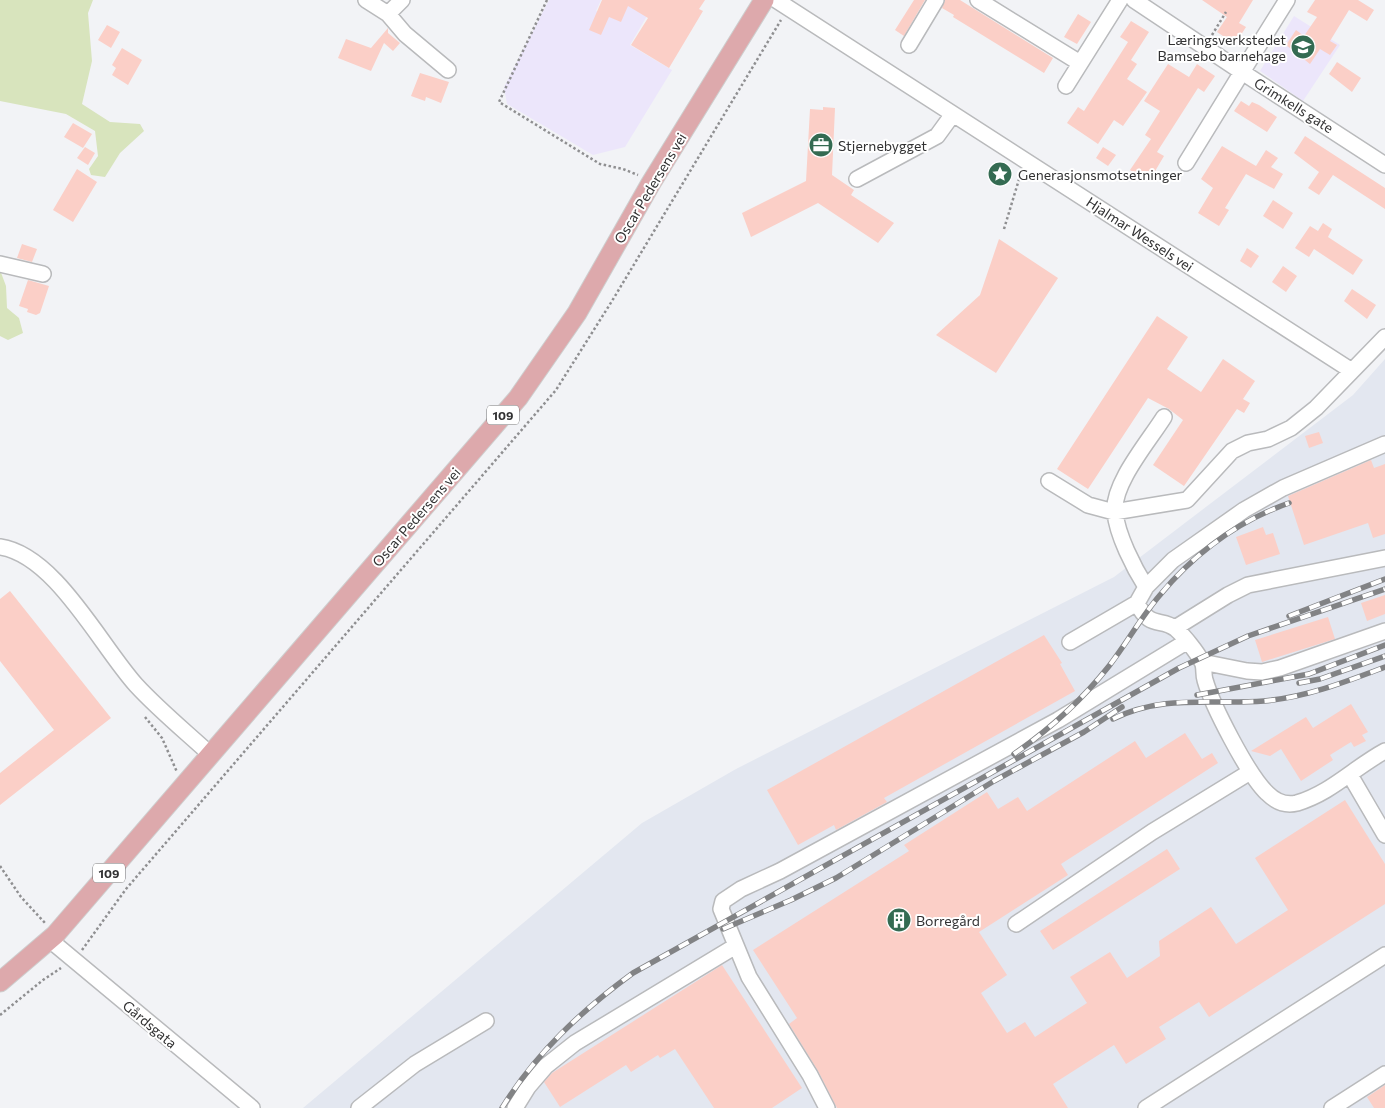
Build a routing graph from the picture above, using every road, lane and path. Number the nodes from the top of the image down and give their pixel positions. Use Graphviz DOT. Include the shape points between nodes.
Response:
graph roads {
  1 [pos="366,0"];
  2 [pos="402,0"];
  3 [pos="547,0"];
  4 [pos="764,0"];
  5 [pos="776,0"];
  6 [pos="936,0"];
  7 [pos="978,0"];
  8 [pos="1120,0"];
  9 [pos="1134,0"];
  10 [pos="1287,0"];
  11 [pos="1226,12"];
  12 [pos="388,14"];
  13 [pos="1209,40"];
  14 [pos="909,45"];
  15 [pos="1080,64"];
  16 [pos="448,70"];
  17 [pos="1242,72"];
  18 [pos="1066,86"];
  19 [pos="953,114"];
  20 [pos="1186,163"];
  21 [pos="1385,165"];
  22 [pos="1020,176"];
  23 [pos="857,179"];
  24 [pos="651,183"];
  25 [pos="1004,228"];
  26 [pos="0,264"];
  27 [pos="43,274"];
  28 [pos="1385,337"];
  29 [pos="1352,371"];
  30 [pos="1164,418"];
  31 [pos="1385,444"];
  32 [pos="1049,480"];
  33 [pos="1114,512"];
  34 [pos="0,547"];
  35 [pos="1385,558"];
  36 [pos="1146,587"];
  37 [pos="1137,603"];
  38 [pos="1175,628"];
  39 [pos="1385,631"];
  40 [pos="1070,642"];
  41 [pos="1186,642"];
  42 [pos="1202,662"];
  43 [pos="1385,751"];
  44 [pos="211,755"];
  45 [pos="1250,772"];
  46 [pos="1350,775"];
  47 [pos="206,797"];
  48 [pos="1385,835"];
  49 [pos="0,866"];
  50 [pos="1016,924"];
  51 [pos="53,937"];
  52 [pos="734,947"];
  53 [pos="1385,954"];
  54 [pos="74,961"];
  55 [pos="0,982"];
  56 [pos="0,1015"];
  57 [pos="486,1021"];
  58 [pos="1385,1074"];
  59 [pos="252,1108"];
  60 [pos="359,1108"];
  61 [pos="515,1108"];
  62 [pos="828,1108"];
  63 [pos="1146,1108"];
  64 [pos="1332,1108"];
  1 -- 12 [label="street"];
  2 -- 12 [label="street"];
  3 -- 24 [label="path" via="499,102 600,164 634,172"];
  4 -- 24 [label="main road, Oscar Pedersens vei / 109"];
  5 -- 19 [label="street, Hjalmar Wessels vei"];
  6 -- 14 [label="street"];
  7 -- 15 [label="street"];
  8 -- 15 [label="street"];
  9 -- 17 [label="street"];
  10 -- 17 [label="street"];
  11 -- 13 [label="path"];
  12 -- 16 [label="street" via="405,34"];
  15 -- 18 [label="street"];
  17 -- 20 [label="street, Grimkells gate"];
  17 -- 21 [label="street, Grimkells gate"];
  19 -- 23 [label="street" via="937,136"];
  19 -- 29 [label="street, Hjalmar Wessels vei"];
  22 -- 25 [label="path"];
  24 -- 44 [label="main road, Oscar Pedersens vei / 109" via="577,313 518,398"];
  26 -- 27 [label="street"];
  28 -- 29 [label="street"];
  29 -- 33 [label="street" via="1291,428 1232,451 1187,500"];
  30 -- 33 [label="street" via="1122,481"];
  31 -- 36 [label="street" via="1283,488 1244,510 1173,560"];
  32 -- 33 [label="street" via="1088,505"];
  33 -- 36 [label="street"];
  34 -- 44 [label="street" via="14,549 31,558 53,578 136,685"];
  35 -- 38 [label="street" via="1248,585"];
  36 -- 37 [label="street"];
  37 -- 38 [label="street" via="1150,620"];
  37 -- 40 [label="street"];
  38 -- 41 [label="street"];
  39 -- 42 [label="street" via="1262,672"];
  41 -- 42 [label="street"];
  41 -- 52 [label="street" via="1050,724 730,895 723,901 721,909"];
  42 -- 45 [label="street" via="1204,679"];
  43 -- 46 [label="street"];
  44 -- 51 [label="main road, Oscar Pedersens vei / 109"];
  45 -- 46 [label="street" via="1267,793 1286,804 1301,802"];
  45 -- 50 [label="street" via="1152,832"];
  46 -- 48 [label="street"];
  47 -- 54 [label="path" via="126,889"];
  49 -- 51 [label="path"];
  51 -- 54 [label="street, Gårdsgata"];
  51 -- 55 [label="main road, Oscar Pedersens vei / 109"];
  52 -- 61 [label="street" via="575,1042 546,1066"];
  52 -- 62 [label="street"];
  53 -- 63 [label="street"];
  54 -- 56 [label="path" via="43,980"];
  54 -- 59 [label="street, Gårdsgata"];
  57 -- 60 [label="street" via="415,1064"];
  58 -- 64 [label="street"];
}
